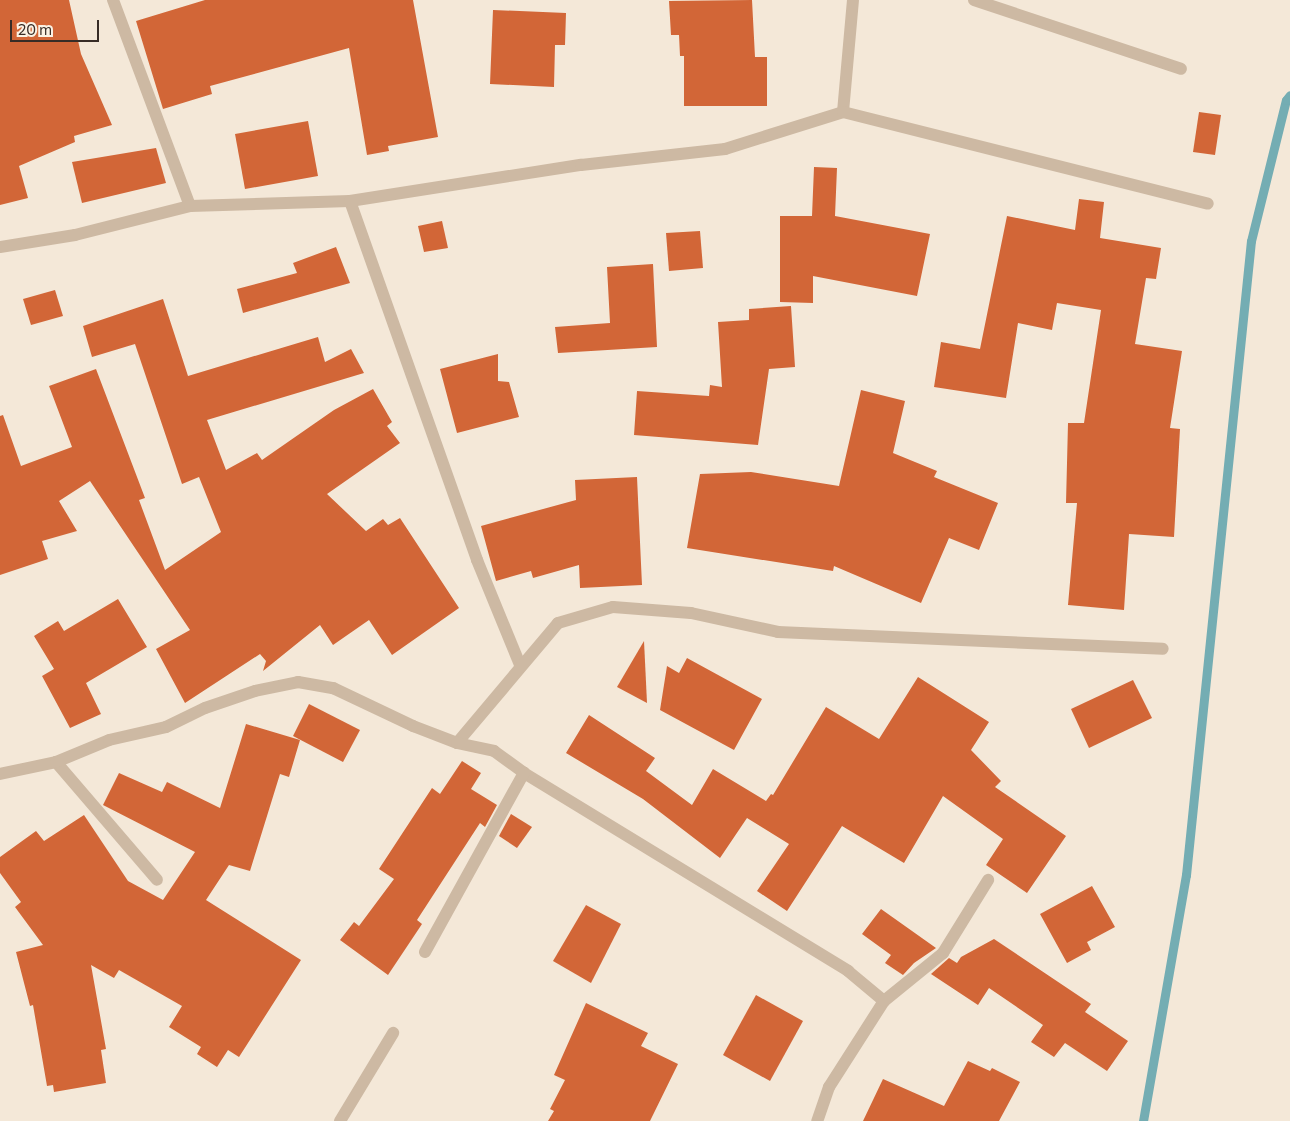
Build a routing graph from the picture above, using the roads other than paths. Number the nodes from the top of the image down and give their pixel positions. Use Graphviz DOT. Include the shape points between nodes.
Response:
graph roads {
  1 [pos="113,0"];
  2 [pos="853,0"];
  3 [pos="974,0"];
  4 [pos="1181,69"];
  5 [pos="843,112"];
  6 [pos="350,201"];
  7 [pos="1208,204"];
  8 [pos="190,206"];
  9 [pos="0,247"];
  10 [pos="1163,649"];
  11 [pos="520,665"];
  12 [pos="457,743"];
  13 [pos="56,762"];
  14 [pos="0,774"];
  15 [pos="524,774"];
  16 [pos="158,880"];
  17 [pos="988,880"];
  18 [pos="425,952"];
  19 [pos="884,1001"];
  20 [pos="393,1033"];
  21 [pos="340,1121"];
  22 [pos="817,1121"];
  1 -- 8 [label="street"];
  2 -- 5 [label="street"];
  3 -- 4 [label="street"];
  5 -- 6 [label="street" via="725,149 581,165"];
  5 -- 7 [label="street"];
  6 -- 8 [label="street"];
  6 -- 11 [label="street" via="477,560"];
  8 -- 9 [label="street" via="75,235"];
  10 -- 11 [label="street" via="778,632 691,612 613,607 558,623"];
  11 -- 12 [label="street"];
  12 -- 13 [label="street" via="333,688 298,682 256,691 205,708 166,726 109,740"];
  12 -- 15 [label="street" via="494,751"];
  13 -- 14 [label="street"];
  13 -- 16 [label="street"];
  15 -- 18 [label="street"];
  15 -- 19 [label="street" via="848,971"];
  17 -- 19 [label="street" via="943,953"];
  19 -- 22 [label="street" via="829,1087"];
  20 -- 21 [label="street"];
}
